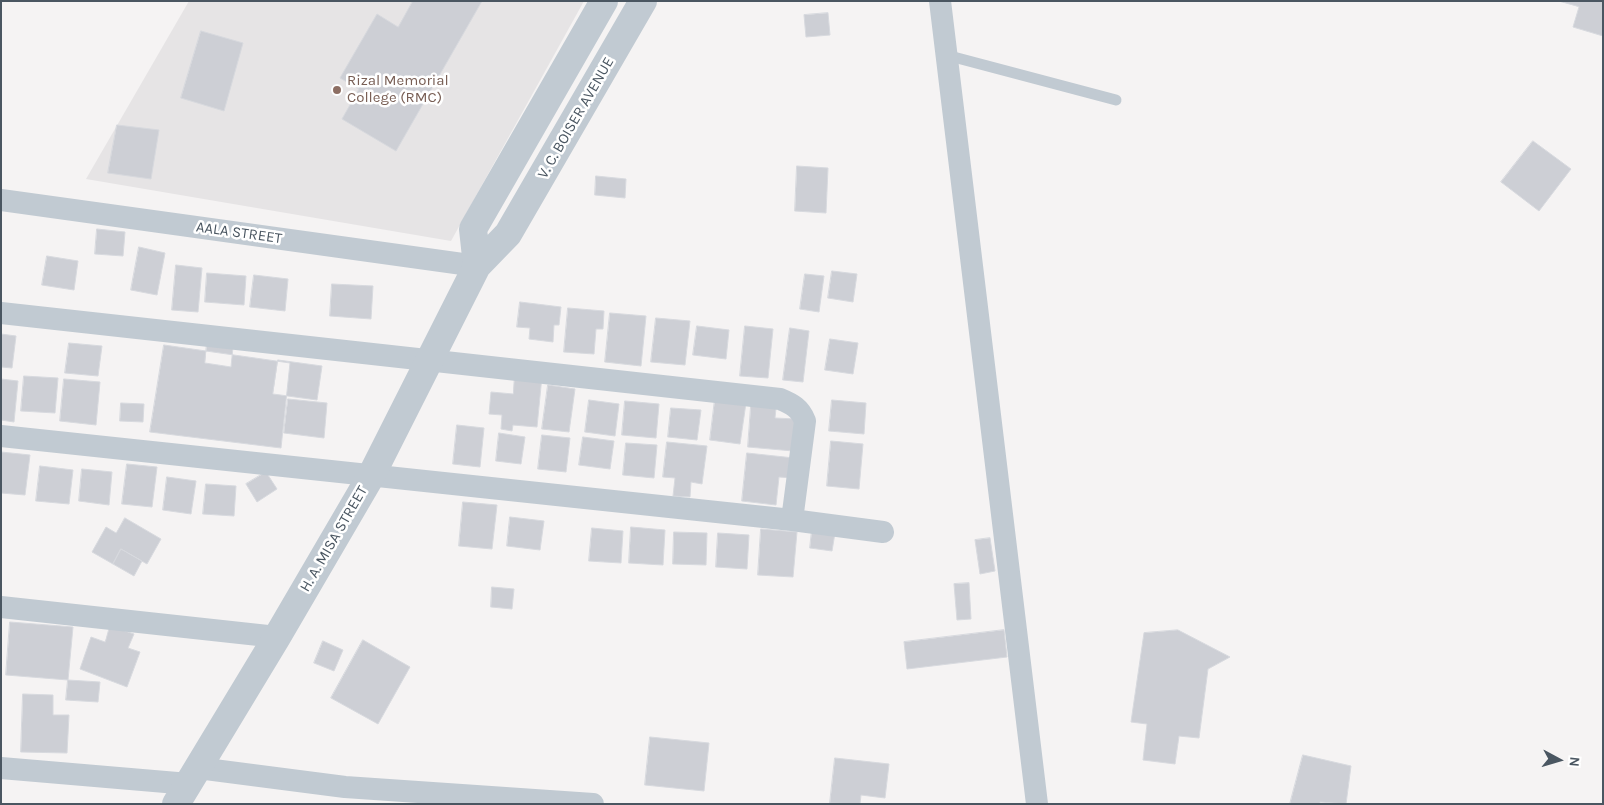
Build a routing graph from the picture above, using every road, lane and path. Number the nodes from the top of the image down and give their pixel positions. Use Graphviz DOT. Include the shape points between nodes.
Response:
graph roads {
  1 [pos="604,1"];
  2 [pos="643,1"];
  3 [pos="940,1"];
  4 [pos="946,55"];
  5 [pos="1116,100"];
  6 [pos="1,200"];
  7 [pos="508,234"];
  8 [pos="477,266"];
  9 [pos="1,313"];
  10 [pos="429,360"];
  11 [pos="1,436"];
  12 [pos="370,476"];
  13 [pos="792,520"];
  14 [pos="883,532"];
  15 [pos="1,607"];
  16 [pos="277,637"];
  17 [pos="1,768"];
  18 [pos="188,785"];
  19 [pos="594,804"];
  20 [pos="1037,804"];
  1 -- 8 [label="street" via="473,229"];
  2 -- 7 [label="street, V. C. BOISER AVENUE"];
  3 -- 4 [label="street"];
  4 -- 5 [label="lane"];
  4 -- 20 [label="street"];
  6 -- 8 [label="street, AALA STREET"];
  7 -- 8 [label="street, H. A. MISA STREET"];
  8 -- 10 [label="street, H. A. MISA STREET"];
  9 -- 10 [label="street"];
  10 -- 12 [label="street, H. A. MISA STREET"];
  10 -- 13 [label="street" via="780,399 794,405 802,412 805,421"];
  11 -- 12 [label="street"];
  12 -- 13 [label="street"];
  12 -- 16 [label="street, H. A. MISA STREET"];
  13 -- 14 [label="street"];
  15 -- 16 [label="street"];
  16 -- 18 [label="street, H. A. MISA STREET"];
  17 -- 18 [label="street"];
  18 -- 19 [label="street" via="345,787"];
}
